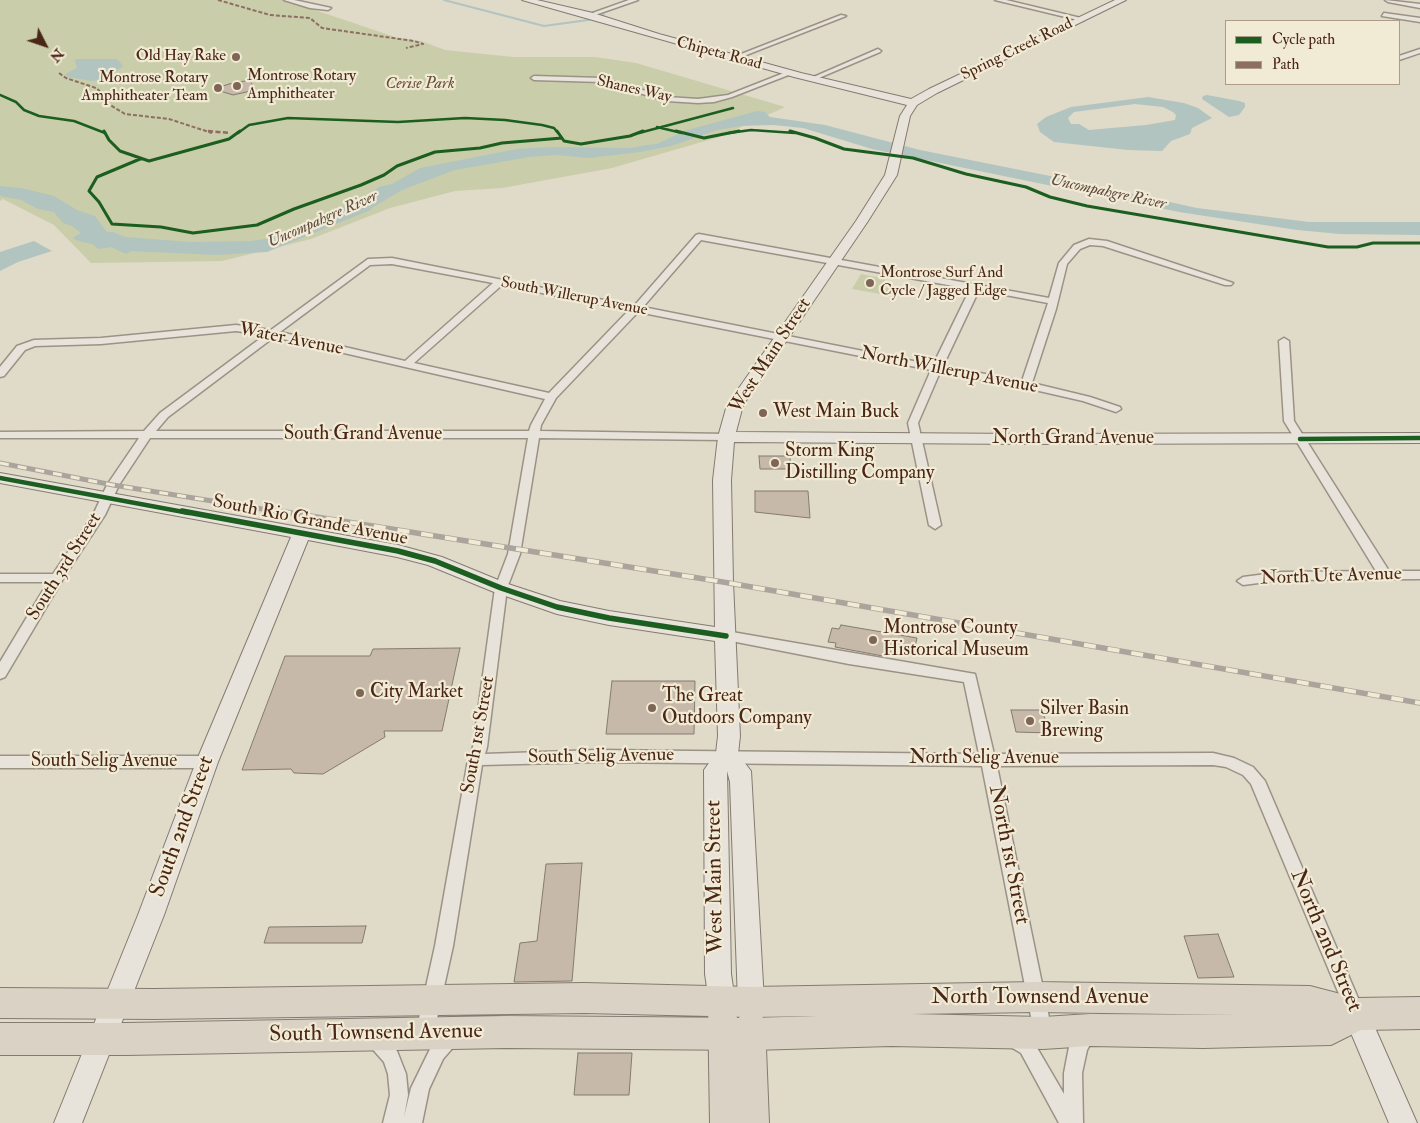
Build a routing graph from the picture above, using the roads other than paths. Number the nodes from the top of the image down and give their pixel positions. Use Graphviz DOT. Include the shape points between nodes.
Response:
graph roads {
  1 [pos="287,0"];
  2 [pos="526,0"];
  3 [pos="635,0"];
  4 [pos="998,0"];
  5 [pos="1122,0"];
  6 [pos="1388,0"];
  7 [pos="1420,6"];
  8 [pos="328,8"];
  9 [pos="590,15"];
  10 [pos="1384,15"];
  11 [pos="843,16"];
  12 [pos="1082,19"];
  13 [pos="1420,20"];
  14 [pos="878,50"];
  15 [pos="1420,51"];
  16 [pos="734,58"];
  17 [pos="1400,58"];
  18 [pos="789,73"];
  19 [pos="534,78"];
  20 [pos="812,79"];
  21 [pos="866,92"];
  22 [pos="913,103"];
  23 [pos="905,116"];
  24 [pos="899,141"];
  25 [pos="834,261"];
  26 [pos="368,262"];
  27 [pos="499,282"];
  28 [pos="1228,283"];
  29 [pos="975,288"];
  30 [pos="1053,301"];
  31 [pos="636,309"];
  32 [pos="270,334"];
  33 [pos="780,338"];
  34 [pos="1284,341"];
  35 [pos="407,364"];
  36 [pos="937,368"];
  37 [pos="0,374"];
  38 [pos="1026,385"];
  39 [pos="552,397"];
  40 [pos="1116,408"];
  41 [pos="0,435"];
  42 [pos="147,435"];
  43 [pos="533,436"];
  44 [pos="726,437"];
  45 [pos="916,438"];
  46 [pos="1420,438"];
  47 [pos="1300,439"];
  48 [pos="0,478"];
  49 [pos="107,498"];
  50 [pos="935,526"];
  51 [pos="302,533"];
  52 [pos="1385,574"];
  53 [pos="1420,575"];
  54 [pos="0,578"];
  55 [pos="58,578"];
  56 [pos="1243,581"];
  57 [pos="501,588"];
  58 [pos="726,636"];
  59 [pos="0,674"];
  60 [pos="728,756"];
  61 [pos="475,760"];
  62 [pos="989,760"];
  63 [pos="0,762"];
  64 [pos="207,762"];
  65 [pos="1239,766"];
  66 [pos="1036,997"];
  67 [pos="432,1002"];
  68 [pos="0,1003"];
  69 [pos="116,1004"];
  70 [pos="1420,1013"];
  71 [pos="1356,1014"];
  72 [pos="737,1018"];
  73 [pos="1090,1030"];
  74 [pos="989,1032"];
  75 [pos="1043,1033"];
  76 [pos="371,1034"];
  77 [pos="439,1034"];
  78 [pos="0,1038"];
  79 [pos="101,1038"];
  80 [pos="68,1123"];
  81 [pos="393,1123"];
  82 [pos="412,1123"];
  83 [pos="725,1123"];
  84 [pos="754,1123"];
  85 [pos="1071,1123"];
  86 [pos="1403,1123"];
  1 -- 8 [label="street"];
  2 -- 9 [label="street, Chipeta Road"];
  3 -- 9 [label="street"];
  4 -- 12 [label="street"];
  5 -- 12 [label="street, Spring Creek Road"];
  6 -- 7 [label="street"];
  9 -- 16 [label="street, Chipeta Road"];
  10 -- 13 [label="street"];
  11 -- 16 [label="street"];
  12 -- 22 [label="street, Spring Creek Road"];
  14 -- 20 [label="street"];
  15 -- 17 [label="street"];
  16 -- 18 [label="street, Chipeta Road"];
  18 -- 19 [label="street, Shanes Way" via="730,96 698,101 667,99 601,80"];
  18 -- 20 [label="street, Chipeta Road"];
  20 -- 21 [label="street, Chipeta Road"];
  21 -- 22 [label="street, Chipeta Road"];
  21 -- 23 [label="street" via="891,101"];
  22 -- 23 [label="street, West Main Street"];
  23 -- 24 [label="street, West Main Street"];
  24 -- 25 [label="main road, West Main Street" via="891,175"];
  25 -- 29 [label="street"];
  25 -- 31 [label="street, South 1st Street" via="699,237"];
  25 -- 33 [label="main road, West Main Street"];
  26 -- 27 [label="street, South Willerup Avenue" via="392,261"];
  26 -- 32 [label="street, South 3rd Street"];
  27 -- 31 [label="street, South Willerup Avenue"];
  27 -- 35 [label="street"];
  28 -- 30 [label="street" via="1115,246 1089,242 1077,247 1063,263"];
  29 -- 30 [label="street"];
  29 -- 36 [label="street"];
  30 -- 38 [label="street"];
  31 -- 33 [label="street, South Willerup Avenue"];
  31 -- 39 [label="street, South 1st Street"];
  32 -- 35 [label="street, Water Avenue"];
  32 -- 37 [label="street, Water Avenue" via="236,328 101,341 26,344"];
  32 -- 42 [label="street, South 3rd Street" via="164,415"];
  33 -- 36 [label="street, North Willerup Avenue"];
  33 -- 44 [label="main road, West Main Street" via="735,405"];
  34 -- 47 [label="street" via="1289,421"];
  35 -- 39 [label="street, Water Avenue"];
  36 -- 38 [label="street, North Willerup Avenue"];
  36 -- 45 [label="street" via="913,423"];
  38 -- 40 [label="street, North Willerup Avenue"];
  39 -- 43 [label="street, South 1st Street" via="537,422"];
  41 -- 42 [label="street, South Grand Avenue"];
  42 -- 43 [label="street, South Grand Avenue"];
  42 -- 49 [label="street, South 3rd Street"];
  43 -- 44 [label="street, South Grand Avenue"];
  43 -- 57 [label="street, South 1st Street" via="514,554"];
  44 -- 45 [label="street, North Grand Avenue"];
  44 -- 58 [label="street, West Main Street" via="722,480"];
  45 -- 47 [label="street, North Grand Avenue"];
  45 -- 50 [label="street"];
  46 -- 47 [label="street, North Grand Avenue"];
  47 -- 52 [label="street"];
  48 -- 49 [label="street, South Rio Grande Avenue"];
  49 -- 51 [label="street, South Rio Grande Avenue"];
  49 -- 55 [label="street, South 3rd Street"];
  51 -- 57 [label="street, South Rio Grande Avenue" via="398,551"];
  51 -- 64 [label="street, South 2nd Street"];
  52 -- 53 [label="street, North Ute Avenue"];
  52 -- 56 [label="street, North Ute Avenue" via="1282,576"];
  54 -- 55 [label="street"];
  55 -- 59 [label="street, South 3rd Street"];
  57 -- 58 [label="street, South Rio Grande Avenue" via="557,607"];
  57 -- 61 [label="street, South 1st Street" via="480,747"];
  58 -- 60 [label="street, West Main Street"];
  58 -- 62 [label="street, North 1st Street" via="970,678"];
  60 -- 61 [label="street, South Selig Avenue"];
  60 -- 62 [label="street, North Selig Avenue"];
  60 -- 72 [label="main road, West Main Street" via="740,771 741,782"];
  61 -- 67 [label="street, South 1st Street"];
  62 -- 65 [label="street, North Selig Avenue" via="1212,759"];
  62 -- 66 [label="street, North 1st Street"];
  63 -- 64 [label="street, South Selig Avenue"];
  64 -- 69 [label="street, South 2nd Street"];
  65 -- 71 [label="street, North 2nd Street" via="1257,781"];
  66 -- 71 [label="highway, North Townsend Avenue" via="1310,1001"];
  66 -- 72 [label="highway, North Townsend Avenue"];
  66 -- 75 [label="street, North 1st Street"];
  67 -- 69 [label="highway, South Townsend Avenue"];
  67 -- 72 [label="highway, South Townsend Avenue" via="584,998"];
  67 -- 77 [label="street, South 1st Street"];
  68 -- 69 [label="highway, South Townsend Avenue"];
  69 -- 79 [label="street, South 2nd Street"];
  70 -- 71 [label="highway, North Townsend Avenue"];
  71 -- 73 [label="highway, North Townsend Avenue" via="1330,1028 1202,1032"];
  71 -- 86 [label="street, North 2nd Street"];
  72 -- 74 [label="highway, North Townsend Avenue" via="891,1030"];
  72 -- 77 [label="highway, South Townsend Avenue"];
  72 -- 83 [label="main road"];
  72 -- 84 [label="main road"];
  73 -- 75 [label="highway, North Townsend Avenue"];
  73 -- 85 [label="street" via="1078,1047 1073,1073"];
  74 -- 75 [label="highway, North Townsend Avenue"];
  74 -- 85 [label="street" via="1027,1047"];
  76 -- 77 [label="highway, South Townsend Avenue"];
  76 -- 79 [label="highway, South Townsend Avenue"];
  76 -- 81 [label="street" via="391,1058 397,1074 399,1095"];
  77 -- 82 [label="street, South 1st Street" via="416,1100"];
  78 -- 79 [label="highway, South Townsend Avenue"];
  79 -- 80 [label="street, South 2nd Street"];
}
